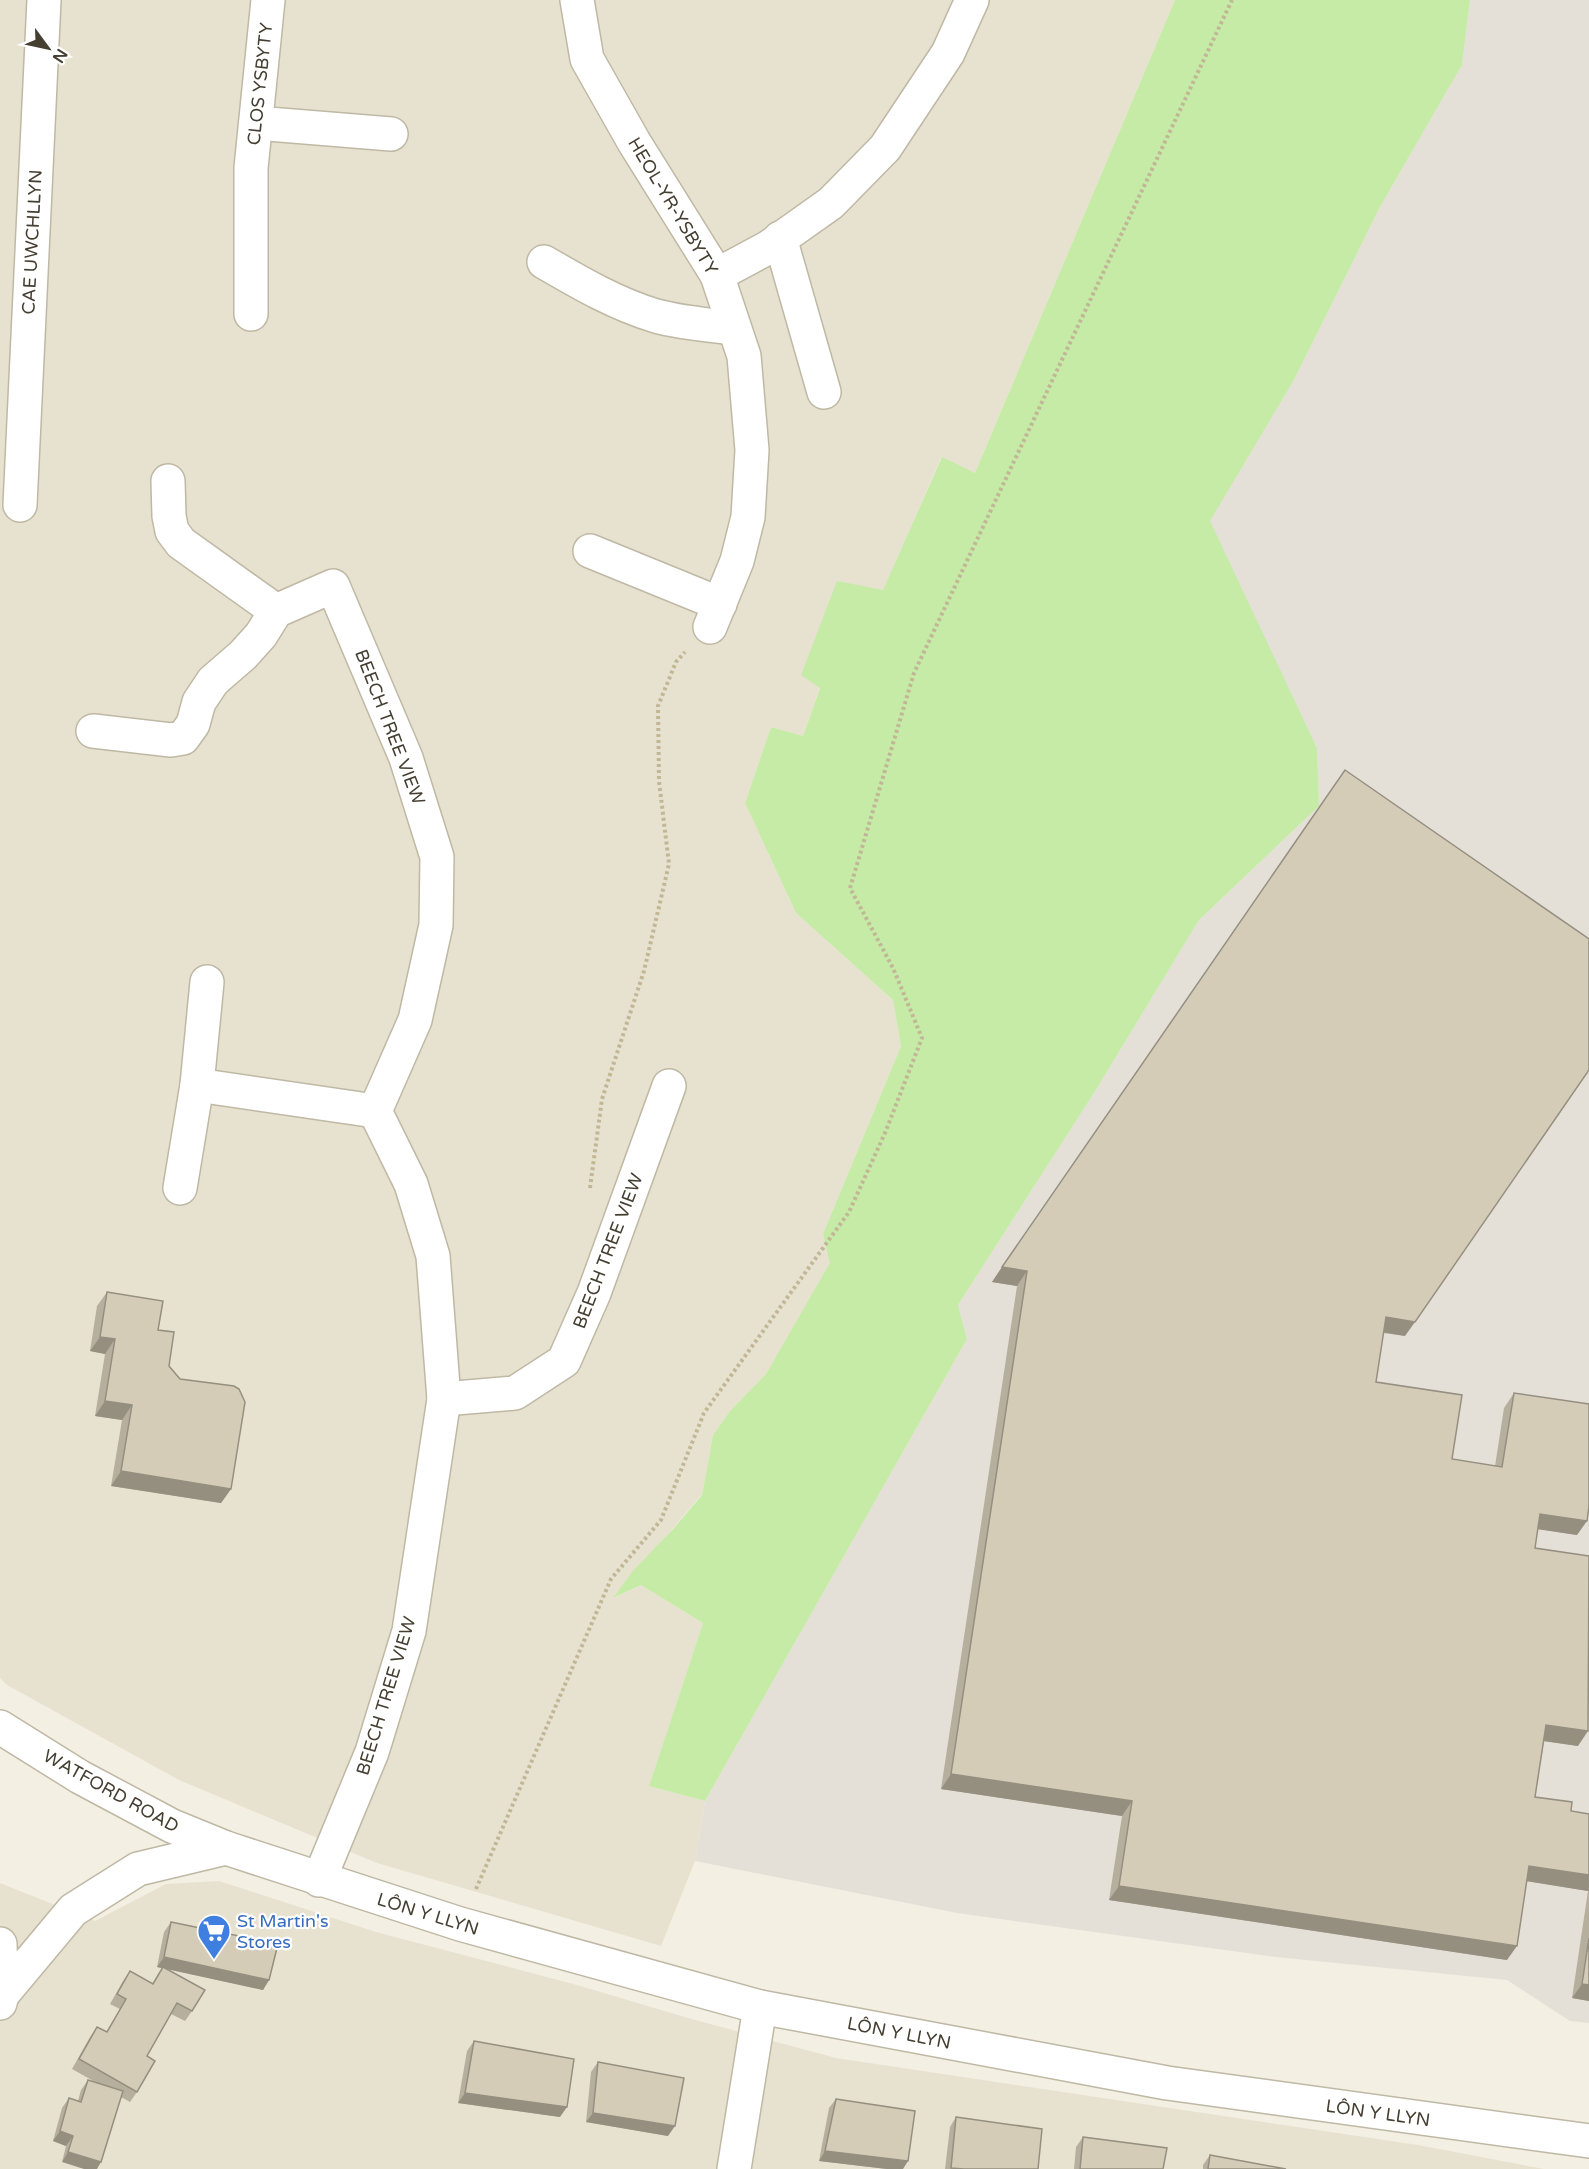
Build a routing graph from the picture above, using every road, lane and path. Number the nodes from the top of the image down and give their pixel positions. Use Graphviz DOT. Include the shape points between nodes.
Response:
graph roads {
  1 [pos="44,0"];
  2 [pos="268,0"];
  3 [pos="577,0"];
  4 [pos="972,0"];
  5 [pos="1232,0"];
  6 [pos="255,123"];
  7 [pos="390,134"];
  8 [pos="780,238"];
  9 [pos="544,262"];
  10 [pos="717,275"];
  11 [pos="251,314"];
  12 [pos="735,328"];
  13 [pos="824,392"];
  14 [pos="168,481"];
  15 [pos="13,490"];
  16 [pos="590,551"];
  17 [pos="276,611"];
  18 [pos="715,616"];
  19 [pos="93,731"];
  20 [pos="207,982"];
  21 [pos="197,1085"];
  22 [pos="669,1086"];
  23 [pos="375,1111"];
  24 [pos="180,1188"];
  25 [pos="589,1192"];
  26 [pos="444,1399"];
  27 [pos="0,1727"];
  28 [pos="226,1848"];
  29 [pos="319,1880"];
  30 [pos="460,1924"];
  31 [pos="0,1944"];
  32 [pos="1,1999"];
  33 [pos="760,2007"];
  34 [pos="1589,2141"];
  35 [pos="734,2169"];
  1 -- 15 [label="street, CAE UWCHLLYN"];
  2 -- 6 [label="street, CLOS YSBYTY"];
  3 -- 10 [label="street, HEOL-YR-YSBYTY" via="587,59"];
  4 -- 8 [label="street" via="948,53 885,148 831,203"];
  5 -- 30 [label="path" via="914,673 850,888 893,968 922,1038 885,1133 849,1212 704,1413 660,1520 611,1579"];
  6 -- 7 [label="street"];
  6 -- 11 [label="street, CLOS YSBYTY" via="251,168"];
  8 -- 10 [label="street"];
  8 -- 13 [label="street"];
  9 -- 12 [label="street" via="591,290 632,308"];
  10 -- 12 [label="street, HEOL-YR-YSBYTY"];
  12 -- 18 [label="street, HEOL-YR-YSBYTY" via="744,356 752,450 748,517 737,561"];
  14 -- 17 [label="street" via="172,531 181,543"];
  16 -- 18 [label="street"];
  17 -- 19 [label="street" via="261,636 213,681 183,738"];
  17 -- 23 [label="street, BEECH TREE VIEW" via="333,586 406,758 437,857 436,925 415,1020"];
  18 -- 25 [label="path" via="676,662 658,706 659,781 669,864 644,971 602,1099"];
  20 -- 21 [label="street"];
  21 -- 23 [label="street"];
  21 -- 24 [label="street"];
  22 -- 26 [label="street, BEECH TREE VIEW" via="594,1293 564,1361 515,1393"];
  23 -- 26 [label="street, BEECH TREE VIEW" via="411,1184 433,1256"];
  26 -- 29 [label="street, BEECH TREE VIEW" via="409,1631 372,1752"];
  27 -- 28 [label="street, WATFORD ROAD" via="80,1777 162,1821"];
  28 -- 29 [label="street, LÔN Y LLYN"];
  28 -- 32 [label="street" via="138,1869 73,1910"];
  29 -- 30 [label="street, LÔN Y LLYN"];
  30 -- 33 [label="street, LÔN Y LLYN"];
  31 -- 32 [label="street"];
  33 -- 34 [label="street, LÔN Y LLYN" via="1167,2084"];
  33 -- 35 [label="street"];
}
